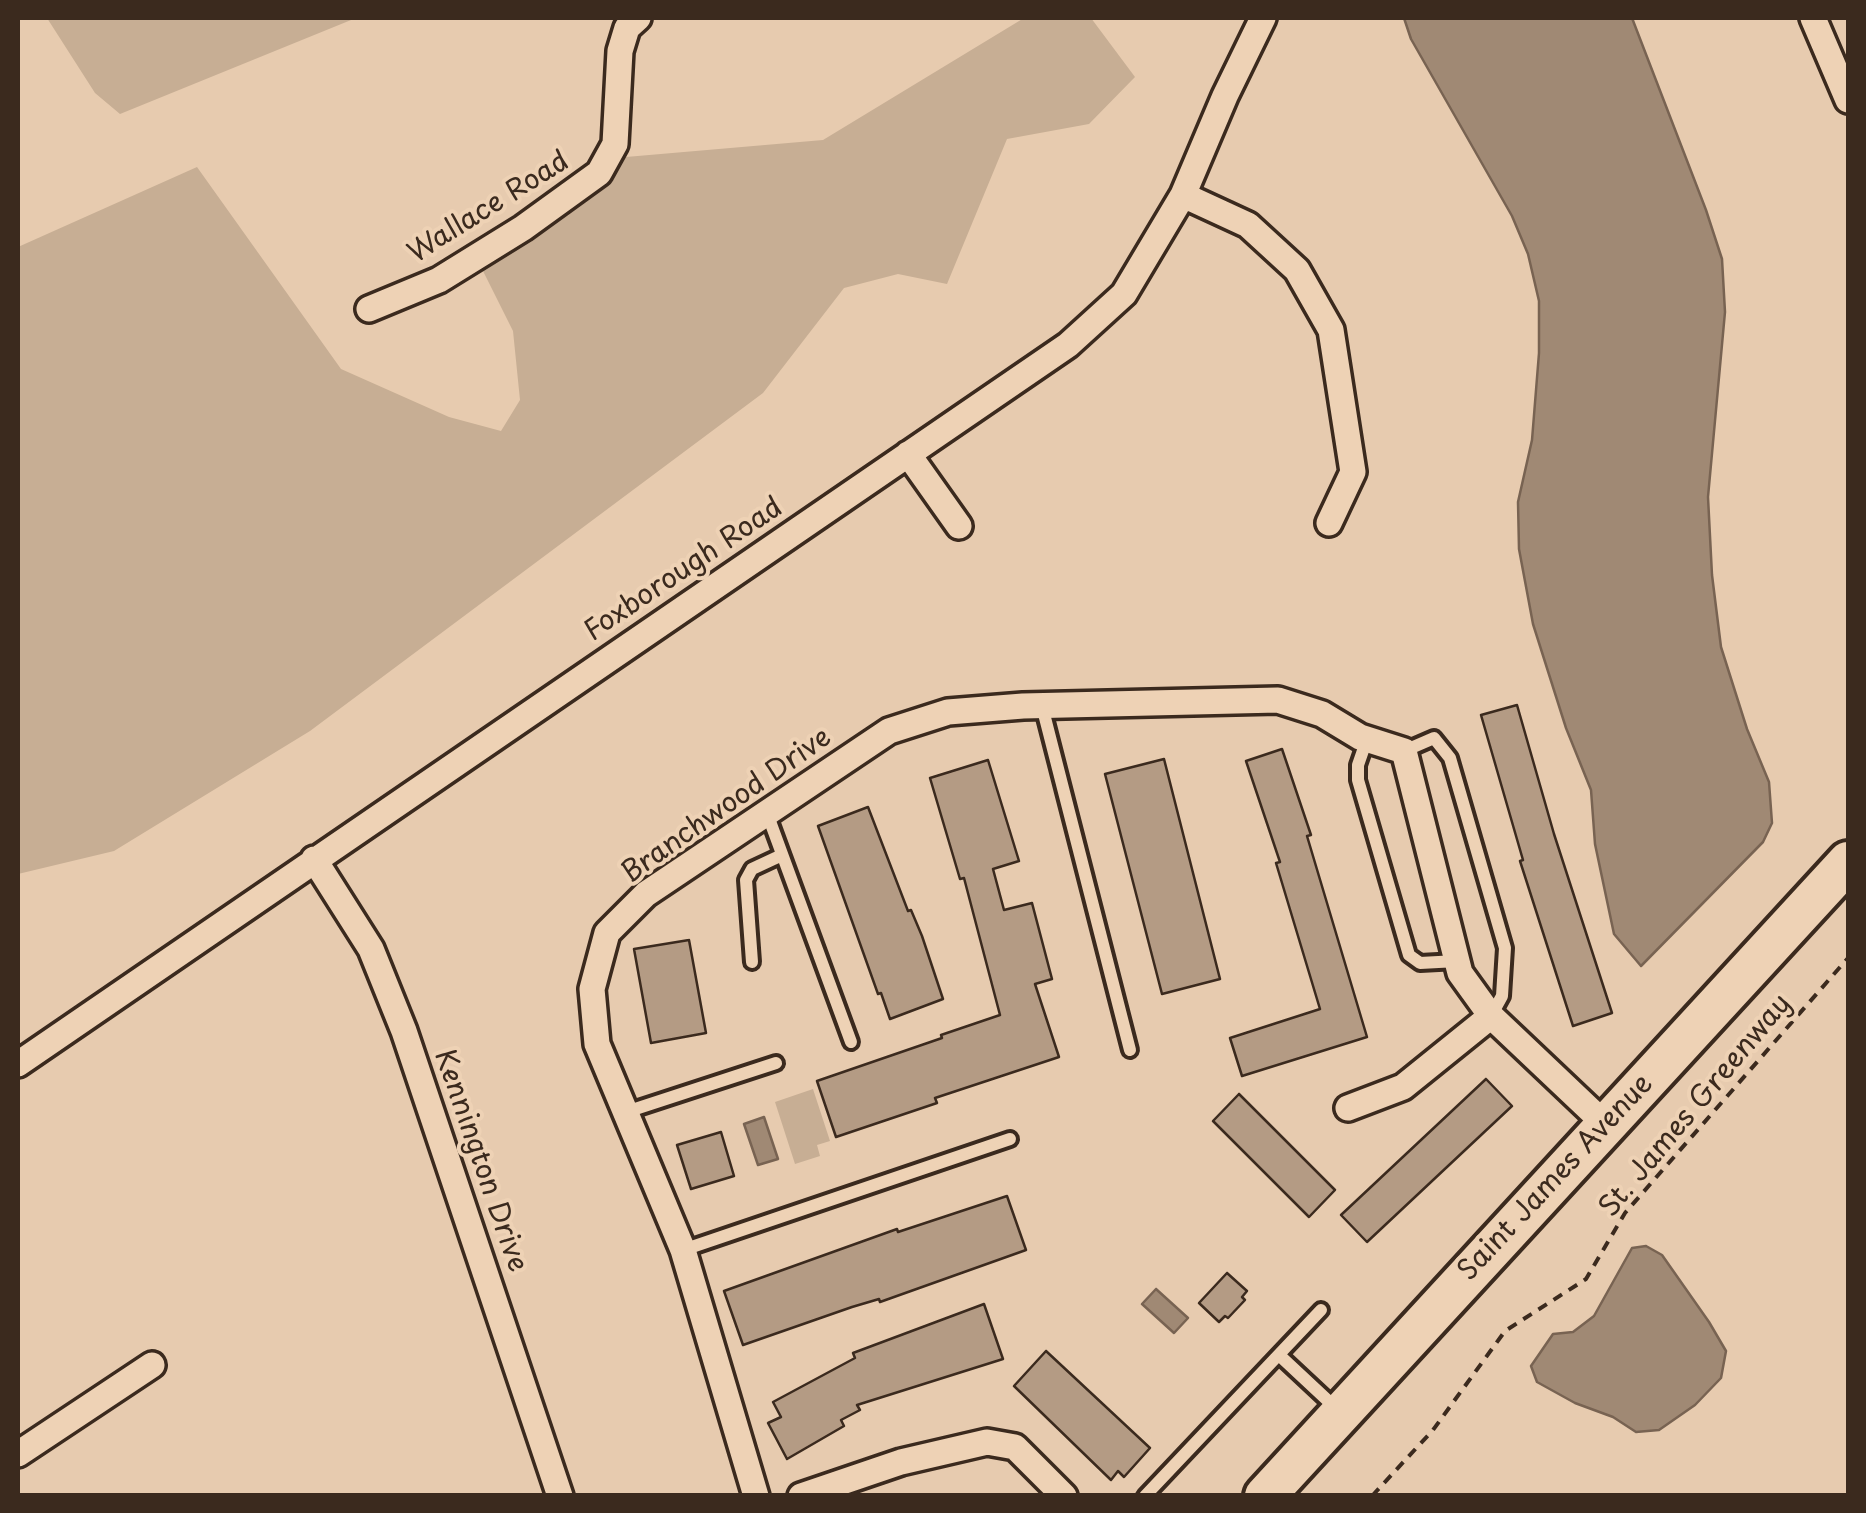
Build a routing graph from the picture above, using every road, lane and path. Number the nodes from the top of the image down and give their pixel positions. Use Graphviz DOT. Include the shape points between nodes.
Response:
graph roads {
  1 [pos="638,18"];
  2 [pos="1263,18"];
  3 [pos="1814,18"];
  4 [pos="1848,100"];
  5 [pos="1184,195"];
  6 [pos="369,309"];
  7 [pos="908,454"];
  8 [pos="1329,522"];
  9 [pos="959,526"];
  10 [pos="1042,706"];
  11 [pos="1367,739"];
  12 [pos="1404,751"];
  13 [pos="767,813"];
  14 [pos="782,856"];
  15 [pos="314,859"];
  16 [pos="1848,862"];
  17 [pos="1848,958"];
  18 [pos="1458,961"];
  19 [pos="752,962"];
  20 [pos="1491,1016"];
  21 [pos="851,1042"];
  22 [pos="1130,1050"];
  23 [pos="776,1063"];
  24 [pos="18,1064"];
  25 [pos="1348,1108"];
  26 [pos="626,1112"];
  27 [pos="1606,1125"];
  28 [pos="1010,1139"];
  29 [pos="683,1250"];
  30 [pos="1321,1310"];
  31 [pos="1279,1355"];
  32 [pos="152,1365"];
  33 [pos="1341,1412"];
  34 [pos="18,1454"];
  35 [pos="560,1496"];
  36 [pos="756,1496"];
  37 [pos="801,1496"];
  38 [pos="1064,1496"];
  39 [pos="1145,1496"];
  40 [pos="1265,1496"];
  41 [pos="1372,1496"];
  1 -- 6 [label="street, Wallace Road" via="626,28 615,144 599,173 439,280"];
  2 -- 5 [label="street, Foxborough Road"];
  3 -- 4 [label="street"];
  5 -- 7 [label="street, Foxborough Road" via="1124,294 1068,345"];
  5 -- 8 [label="street" via="1248,225 1297,270 1331,330 1353,472"];
  7 -- 9 [label="street"];
  7 -- 15 [label="street, Foxborough Road"];
  10 -- 11 [label="street, Branchwood Drive" via="1278,700"];
  10 -- 13 [label="street, Branchwood Drive" via="948,712 889,731"];
  10 -- 22 [label="lane"];
  11 -- 12 [label="street, Branchwood Drive"];
  11 -- 18 [label="lane" via="1358,780 1409,955 1420,962"];
  12 -- 18 [label="street"];
  12 -- 20 [label="lane" via="1434,738 1450,758 1505,948 1502,996"];
  13 -- 14 [label="lane"];
  13 -- 26 [label="street, Branchwood Drive" via="646,894 607,933 592,989 597,1044"];
  14 -- 19 [label="lane" via="752,869 746,880"];
  14 -- 21 [label="lane"];
  15 -- 24 [label="street, Foxborough Road"];
  15 -- 35 [label="street, Kennington Drive" via="371,949 404,1031"];
  16 -- 27 [label="main road, Saint James Avenue"];
  17 -- 41 [label="path, St. James Greenway" via="1625,1213 1586,1278 1506,1331 1433,1430"];
  18 -- 20 [label="street"];
  20 -- 25 [label="street" via="1404,1086"];
  20 -- 27 [label="street"];
  23 -- 26 [label="lane"];
  26 -- 29 [label="street, Branchwood Drive"];
  27 -- 33 [label="main road, Saint James Avenue"];
  28 -- 29 [label="lane"];
  29 -- 36 [label="street, Branchwood Drive"];
  30 -- 31 [label="lane"];
  31 -- 33 [label="lane"];
  31 -- 39 [label="lane"];
  32 -- 34 [label="street"];
  33 -- 40 [label="main road, Saint James Avenue"];
  37 -- 38 [label="street" via="986,1442 1015,1447"];
}
